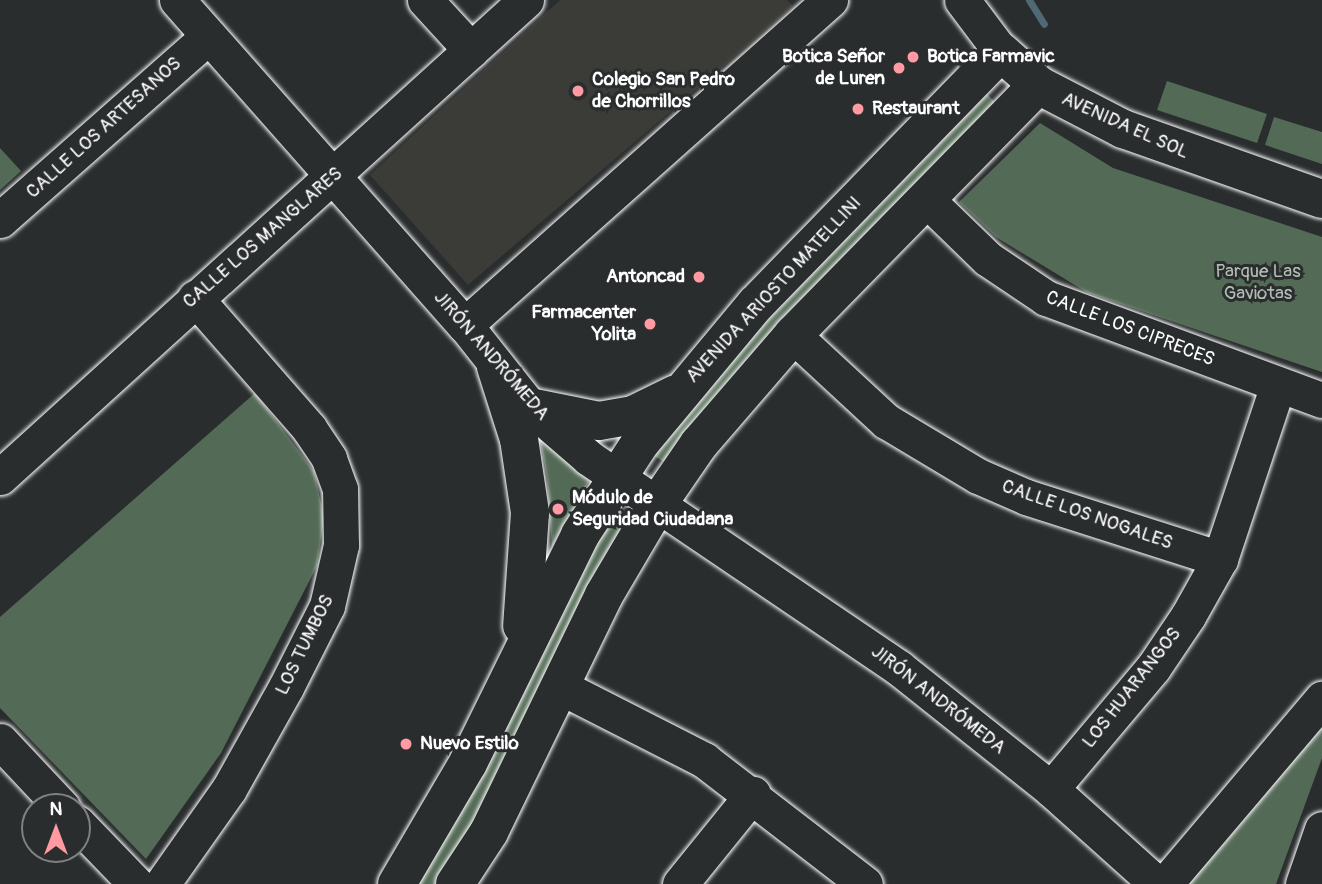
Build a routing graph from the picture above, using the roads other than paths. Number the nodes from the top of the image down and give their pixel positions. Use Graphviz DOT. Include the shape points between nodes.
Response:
graph roads {
  1 [pos="177,0"];
  2 [pos="425,0"];
  3 [pos="526,0"];
  4 [pos="830,0"];
  5 [pos="962,0"];
  6 [pos="209,36"];
  7 [pos="471,50"];
  8 [pos="1001,52"];
  9 [pos="1038,85"];
  10 [pos="333,177"];
  11 [pos="926,199"];
  12 [pos="1322,199"];
  13 [pos="0,220"];
  14 [pos="195,298"];
  15 [pos="465,325"];
  16 [pos="793,335"];
  17 [pos="496,367"];
  18 [pos="1278,385"];
  19 [pos="679,392"];
  20 [pos="1322,400"];
  21 [pos="530,407"];
  22 [pos="617,476"];
  23 [pos="0,477"];
  24 [pos="657,505"];
  25 [pos="1220,559"];
  26 [pos="514,662"];
  27 [pos="561,687"];
  28 [pos="1322,698"];
  29 [pos="0,741"];
  30 [pos="1051,789"];
  31 [pos="49,793"];
  32 [pos="752,794"];
  33 [pos="1322,829"];
  34 [pos="91,837"];
  35 [pos="136,884"];
  36 [pos="162,884"];
  37 [pos="397,884"];
  38 [pos="455,884"];
  39 [pos="680,884"];
  40 [pos="865,884"];
  41 [pos="1157,884"];
  42 [pos="1165,884"];
  43 [pos="1303,884"];
  1 -- 6 [label="street, JIRÓN ANDRÓMEDA"];
  2 -- 7 [label="street"];
  3 -- 7 [label="street, CALLE LOS MANGLARES"];
  4 -- 15 [label="street"];
  5 -- 8 [label="street, AVENIDA EL SOL"];
  6 -- 10 [label="street, JIRÓN ANDRÓMEDA"];
  6 -- 13 [label="street, CALLE LOS ARTESANOS"];
  7 -- 10 [label="street, CALLE LOS MANGLARES"];
  8 -- 9 [label="main road, AVENIDA EL SOL"];
  8 -- 19 [label="main road, AVENIDA ARIOSTO MATELLINI" via="756,304"];
  9 -- 11 [label="main road"];
  9 -- 12 [label="main road, AVENIDA EL SOL" via="1178,152"];
  10 -- 14 [label="street, CALLE LOS MANGLARES"];
  10 -- 15 [label="street, JIRÓN ANDRÓMEDA"];
  11 -- 16 [label="main road"];
  11 -- 18 [label="street, CALLE LOS CIPRECES" via="988,259 1046,298"];
  14 -- 23 [label="street, CALLE LOS MANGLARES"];
  14 -- 36 [label="street, LOS TUMBOS" via="309,428 329,458 340,489 341,545 327,606 292,675 229,789"];
  15 -- 17 [label="street, JIRÓN ANDRÓMEDA"];
  16 -- 24 [label="main road" via="708,434"];
  16 -- 25 [label="street, CALLE LOS NOGALES" via="886,421 978,476 1026,497"];
  17 -- 21 [label="street, JIRÓN ANDRÓMEDA"];
  17 -- 26 [label="main road" via="519,439 530,513 528,589"];
  18 -- 20 [label="street, CALLE LOS CIPRECES"];
  18 -- 25 [label="street, LOS HUARANGOS"];
  19 -- 21 [label="main road" via="649,410 616,419 581,420"];
  19 -- 22 [label="main road, AVENIDA ARIOSTO MATELLINI"];
  21 -- 22 [label="street, JIRÓN ANDRÓMEDA"];
  22 -- 24 [label="street, JIRÓN ANDRÓMEDA"];
  22 -- 26 [label="main road, AVENIDA ARIOSTO MATELLINI" via="580,535"];
  24 -- 27 [label="main road" via="604,595"];
  24 -- 30 [label="street, JIRÓN ANDRÓMEDA" via="831,619"];
  25 -- 30 [label="street, LOS HUARANGOS" via="1153,668"];
  26 -- 37 [label="main road, AVENIDA ARIOSTO MATELLINI" via="468,763"];
  27 -- 32 [label="street" via="704,760"];
  27 -- 38 [label="main road" via="489,832"];
  28 -- 42 [label="street"];
  29 -- 31 [label="street"];
  30 -- 41 [label="street, JIRÓN ANDRÓMEDA"];
  32 -- 39 [label="street"];
  32 -- 40 [label="street"];
  33 -- 43 [label="street"];
  34 -- 35 [label="street"];
}
